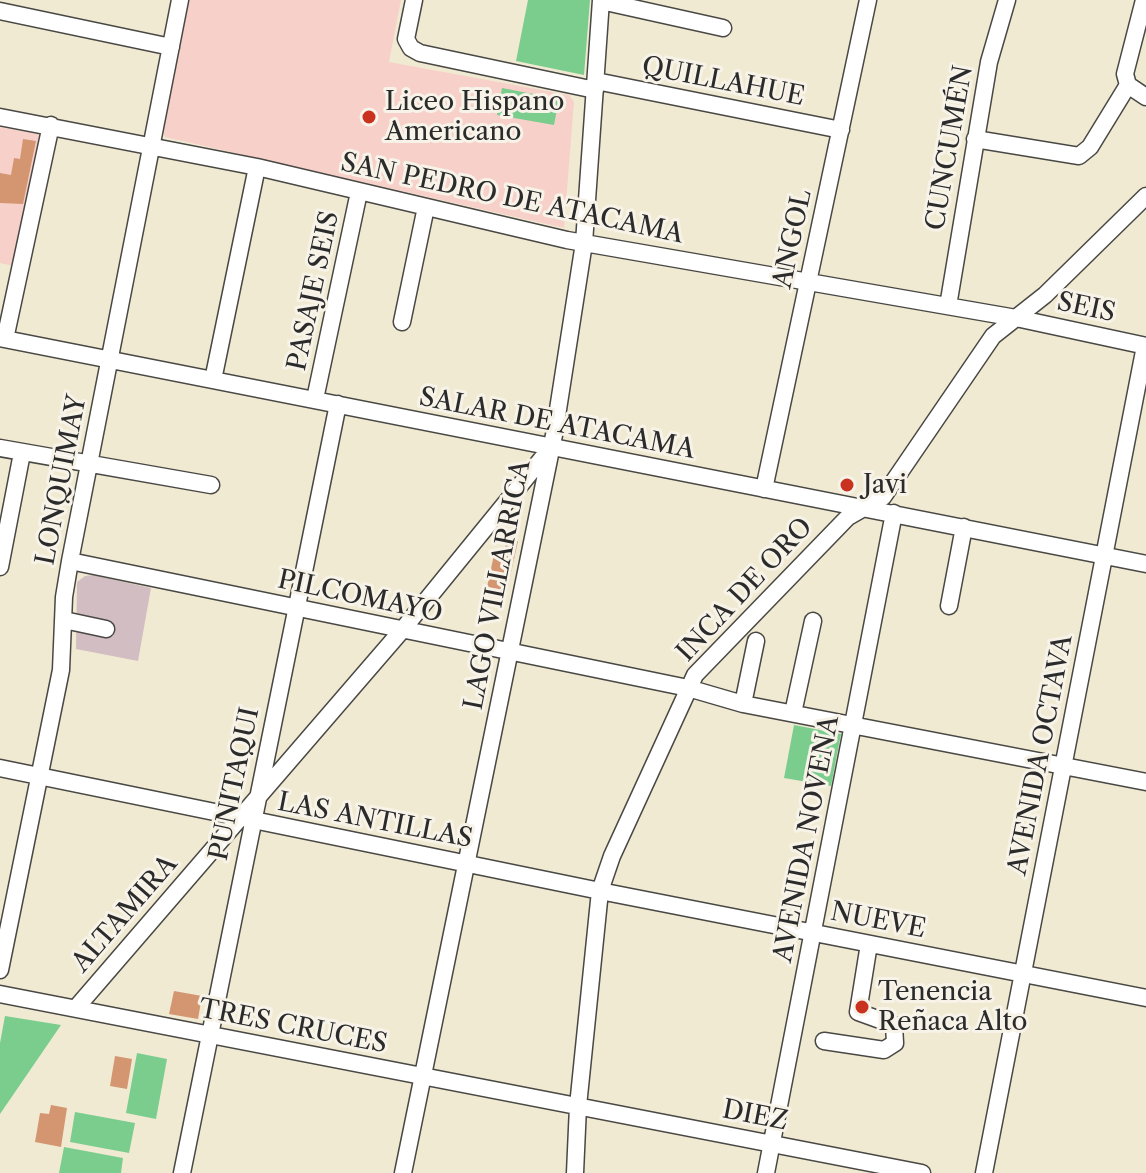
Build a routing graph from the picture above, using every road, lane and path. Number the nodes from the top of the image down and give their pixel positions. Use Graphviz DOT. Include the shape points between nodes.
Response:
graph roads {
  1 [pos="180,0"];
  2 [pos="414,0"];
  3 [pos="601,0"];
  4 [pos="868,0"];
  5 [pos="1007,0"];
  6 [pos="1144,0"];
  7 [pos="0,11"];
  8 [pos="723,28"];
  9 [pos="171,47"];
  10 [pos="1128,85"];
  11 [pos="595,86"];
  12 [pos="1146,97"];
  13 [pos="0,117"];
  14 [pos="51,125"];
  15 [pos="841,130"];
  16 [pos="975,139"];
  17 [pos="151,144"];
  18 [pos="257,167"];
  19 [pos="359,192"];
  20 [pos="1146,196"];
  21 [pos="426,207"];
  22 [pos="584,243"];
  23 [pos="808,282"];
  24 [pos="948,306"];
  25 [pos="1016,318"];
  26 [pos="402,322"];
  27 [pos="3,339"];
  28 [pos="1146,346"];
  29 [pos="110,359"];
  30 [pos="213,380"];
  31 [pos="315,399"];
  32 [pos="338,404"];
  33 [pos="0,448"];
  34 [pos="550,448"];
  35 [pos="22,453"];
  36 [pos="88,464"];
  37 [pos="211,485"];
  38 [pos="764,489"];
  39 [pos="863,508"];
  40 [pos="894,513"];
  41 [pos="964,527"];
  42 [pos="1105,556"];
  43 [pos="70,561"];
  44 [pos="1146,564"];
  45 [pos="0,567"];
  46 [pos="949,606"];
  47 [pos="296,608"];
  48 [pos="64,620"];
  49 [pos="813,621"];
  50 [pos="106,629"];
  51 [pos="403,629"];
  52 [pos="756,641"];
  53 [pos="509,653"];
  54 [pos="688,688"];
  55 [pos="743,704"];
  56 [pos="793,713"];
  57 [pos="853,725"];
  58 [pos="1063,767"];
  59 [pos="0,768"];
  60 [pos="40,776"];
  61 [pos="1146,782"];
  62 [pos="256,798"];
  63 [pos="246,819"];
  64 [pos="467,863"];
  65 [pos="600,891"];
  66 [pos="814,933"];
  67 [pos="869,944"];
  68 [pos="0,970"];
  69 [pos="1023,974"];
  70 [pos="0,994"];
  71 [pos="1146,998"];
  72 [pos="76,1008"];
  73 [pos="209,1035"];
  74 [pos="824,1041"];
  75 [pos="422,1077"];
  76 [pos="578,1106"];
  77 [pos="772,1144"];
  78 [pos="182,1173"];
  79 [pos="403,1173"];
  80 [pos="575,1173"];
  81 [pos="766,1173"];
  82 [pos="922,1173"];
  83 [pos="984,1173"];
  1 -- 9 [label="street, LONQUIMAY"];
  2 -- 11 [label="street, QUILLAHUE" via="406,39 411,48"];
  3 -- 8 [label="street"];
  3 -- 11 [label="street, LAGO VILLARRICA"];
  4 -- 15 [label="street, ANGOL"];
  5 -- 16 [label="street, CUNCUMÉN"];
  6 -- 10 [label="street" via="1125,74"];
  7 -- 9 [label="street"];
  9 -- 17 [label="street, LONQUIMAY"];
  10 -- 12 [label="street"];
  10 -- 16 [label="street" via="1079,156"];
  11 -- 15 [label="street, QUILLAHUE"];
  11 -- 22 [label="street, LAGO VILLARRICA"];
  13 -- 14 [label="street, SAN PEDRO DE ATACAMA"];
  14 -- 17 [label="street, SAN PEDRO DE ATACAMA"];
  14 -- 27 [label="street"];
  15 -- 23 [label="street, ANGOL"];
  16 -- 24 [label="street, CUNCUMÉN"];
  17 -- 18 [label="street, SAN PEDRO DE ATACAMA"];
  17 -- 29 [label="street, LONQUIMAY"];
  18 -- 19 [label="street, SAN PEDRO DE ATACAMA"];
  18 -- 30 [label="street"];
  19 -- 21 [label="street, SAN PEDRO DE ATACAMA"];
  19 -- 31 [label="street, PASAJE SEIS"];
  20 -- 25 [label="street, INCA DE ORO"];
  21 -- 22 [label="street, SAN PEDRO DE ATACAMA"];
  21 -- 26 [label="street"];
  22 -- 23 [label="street, SAN PEDRO DE ATACAMA"];
  22 -- 34 [label="street, LAGO VILLARRICA"];
  23 -- 24 [label="street, SAN PEDRO DE ATACAMA"];
  23 -- 38 [label="street, ANGOL"];
  24 -- 25 [label="street, SAN PEDRO DE ATACAMA"];
  25 -- 28 [label="street, SEIS"];
  25 -- 39 [label="street, INCA DE ORO" via="993,336 891,488"];
  27 -- 29 [label="street, SALAR DE ATACAMA"];
  28 -- 42 [label="street, AVENIDA OCTAVA"];
  29 -- 30 [label="street, SALAR DE ATACAMA"];
  29 -- 36 [label="street, LONQUIMAY"];
  30 -- 31 [label="street, SALAR DE ATACAMA"];
  31 -- 32 [label="street, SALAR DE ATACAMA"];
  32 -- 34 [label="street, SALAR DE ATACAMA"];
  32 -- 47 [label="street, PUNITAQUI"];
  33 -- 35 [label="street"];
  34 -- 38 [label="street, SALAR DE ATACAMA"];
  34 -- 51 [label="street"];
  34 -- 53 [label="street, LAGO VILLARRICA"];
  35 -- 36 [label="street"];
  35 -- 45 [label="street"];
  36 -- 37 [label="street"];
  36 -- 43 [label="street, LONQUIMAY"];
  38 -- 39 [label="street, SALAR DE ATACAMA"];
  39 -- 40 [label="street, SALAR DE ATACAMA"];
  39 -- 54 [label="street, INCA DE ORO" via="795,571"];
  40 -- 41 [label="street, SALAR DE ATACAMA"];
  40 -- 57 [label="street, AVENIDA NOVENA"];
  41 -- 42 [label="street, SALAR DE ATACAMA"];
  41 -- 46 [label="street"];
  42 -- 44 [label="street, SALAR DE ATACAMA"];
  42 -- 58 [label="street, AVENIDA OCTAVA"];
  43 -- 47 [label="street, PILCOMAYO"];
  43 -- 48 [label="street, LONQUIMAY"];
  47 -- 51 [label="street, PILCOMAYO"];
  47 -- 62 [label="street, PUNITAQUI"];
  48 -- 50 [label="street"];
  48 -- 60 [label="street, LONQUIMAY" via="61,670"];
  49 -- 56 [label="street"];
  51 -- 53 [label="street, PILCOMAYO"];
  51 -- 62 [label="street"];
  52 -- 55 [label="street"];
  53 -- 54 [label="street, PILCOMAYO"];
  53 -- 64 [label="street, LAGO VILLARRICA"];
  54 -- 55 [label="street, PILCOMAYO"];
  54 -- 65 [label="street, INCA DE ORO"];
  55 -- 56 [label="street, PILCOMAYO"];
  56 -- 57 [label="street, PILCOMAYO"];
  57 -- 58 [label="street, PILCOMAYO"];
  57 -- 66 [label="street, AVENIDA NOVENA"];
  58 -- 61 [label="street, PILCOMAYO"];
  58 -- 69 [label="street, AVENIDA OCTAVA"];
  59 -- 60 [label="street, LAS ANTILLAS"];
  60 -- 63 [label="street, LAS ANTILLAS"];
  60 -- 68 [label="street, LONQUIMAY"];
  62 -- 63 [label="street, PUNITAQUI"];
  63 -- 64 [label="street, LAS ANTILLAS"];
  63 -- 72 [label="street, ALTAMIRA"];
  63 -- 73 [label="street, PUNITAQUI"];
  64 -- 65 [label="street, LAS ANTILLAS"];
  64 -- 75 [label="street, LAGO VILLARRICA"];
  65 -- 66 [label="street, NUEVE"];
  65 -- 76 [label="street, INCA DE ORO"];
  66 -- 67 [label="street, NUEVE"];
  66 -- 77 [label="street, AVENIDA NOVENA"];
  67 -- 69 [label="street, NUEVE"];
  67 -- 74 [label="street" via="858,1012 894,1025 895,1043 884,1050"];
  69 -- 71 [label="street, NUEVE"];
  69 -- 83 [label="street, AVENIDA OCTAVA"];
  70 -- 72 [label="street, TRES CRUCES"];
  72 -- 73 [label="street, TRES CRUCES"];
  73 -- 75 [label="street, TRES CRUCES"];
  73 -- 78 [label="street, PUNITAQUI"];
  75 -- 76 [label="street, TRES CRUCES"];
  75 -- 79 [label="street, LAGO VILLARRICA"];
  76 -- 77 [label="street, DIEZ"];
  76 -- 80 [label="street, INCA DE ORO"];
  77 -- 81 [label="street, AVENIDA NOVENA"];
  77 -- 82 [label="street, DIEZ"];
}
